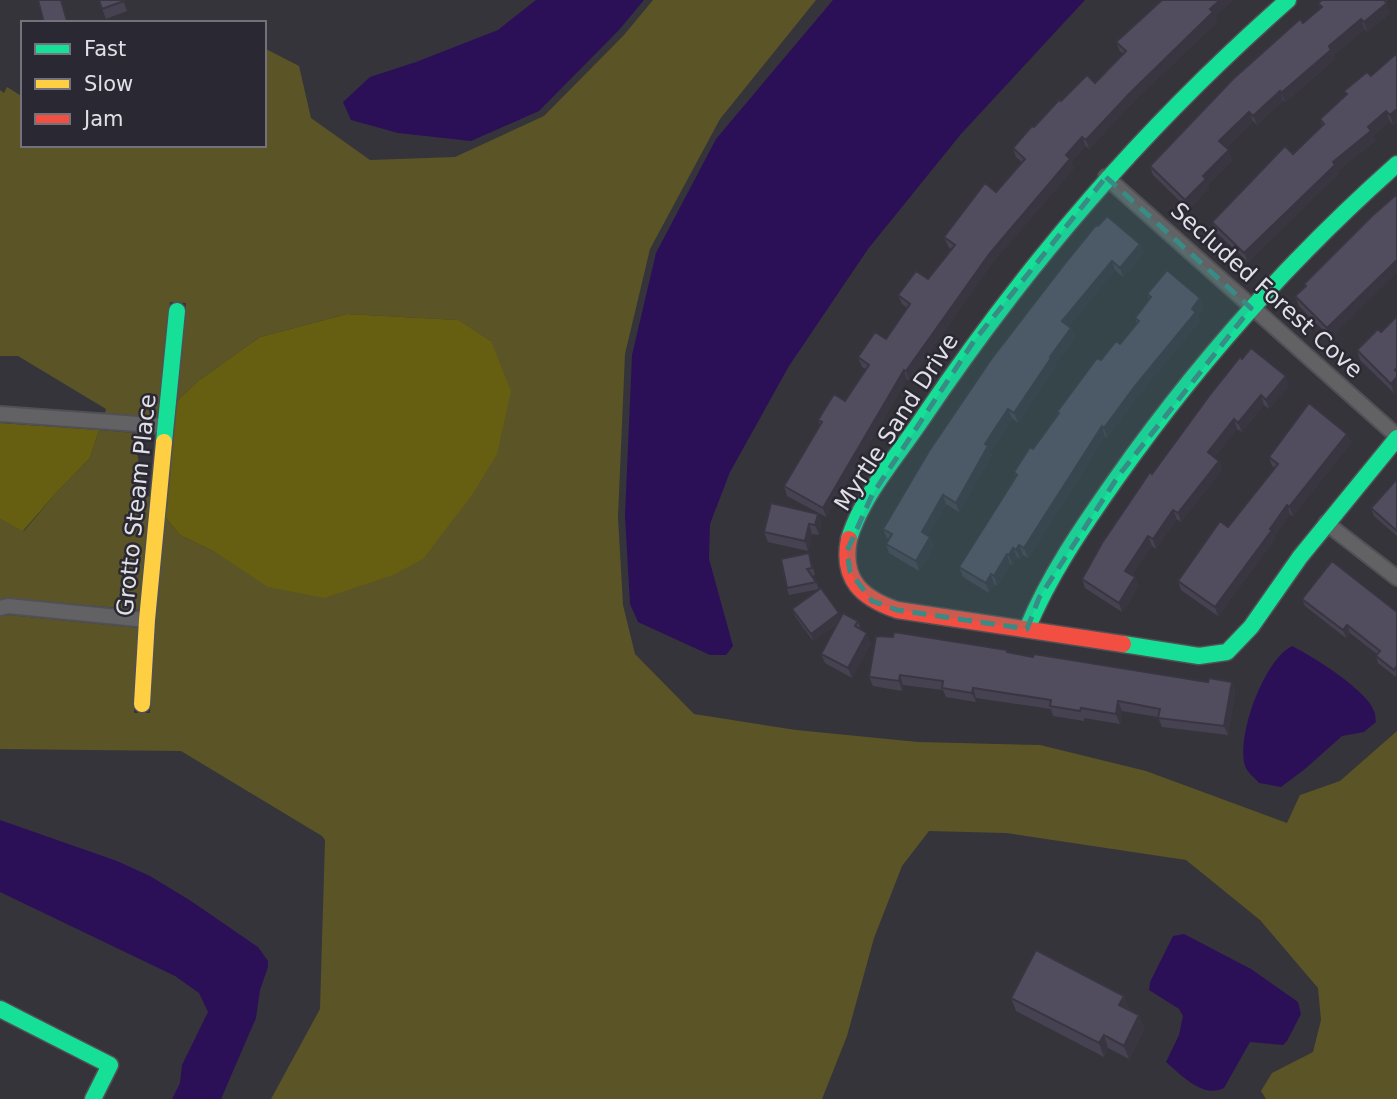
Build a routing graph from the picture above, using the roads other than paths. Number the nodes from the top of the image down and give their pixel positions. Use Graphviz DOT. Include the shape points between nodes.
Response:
graph roads {
  1 [pos="1288,0"];
  2 [pos="1397,163"];
  3 [pos="1106,177"];
  4 [pos="1251,308"];
  5 [pos="177,311"];
  6 [pos="0,414"];
  7 [pos="166,426"];
  8 [pos="1397,437"];
  9 [pos="1326,523"];
  10 [pos="1397,578"];
  11 [pos="0,608"];
  12 [pos="147,620"];
  13 [pos="1027,629"];
  14 [pos="142,704"];
  15 [pos="0,1009"];
  16 [pos="93,1099"];
  1 -- 3 [label="street, Myrtle Sand Drive"];
  2 -- 4 [label="street" via="1283,270"];
  3 -- 4 [label="street, Secluded Forest Cove"];
  3 -- 13 [label="street, Myrtle Sand Drive" via="967,351 872,495 854,526 847,551 850,572 872,601 897,610"];
  4 -- 8 [label="street, Secluded Forest Cove"];
  4 -- 13 [label="street" via="1167,408 1119,475 1039,598"];
  5 -- 7 [label="street, Grotto Steam Place"];
  6 -- 7 [label="street"];
  7 -- 12 [label="street, Grotto Steam Place"];
  8 -- 9 [label="street, Myrtle Sand Drive"];
  9 -- 10 [label="street"];
  9 -- 13 [label="street, Myrtle Sand Drive" via="1251,627 1227,652 1199,656"];
  11 -- 12 [label="street"];
  12 -- 14 [label="street, Grotto Steam Place"];
  15 -- 16 [label="street" via="110,1065"];
}
